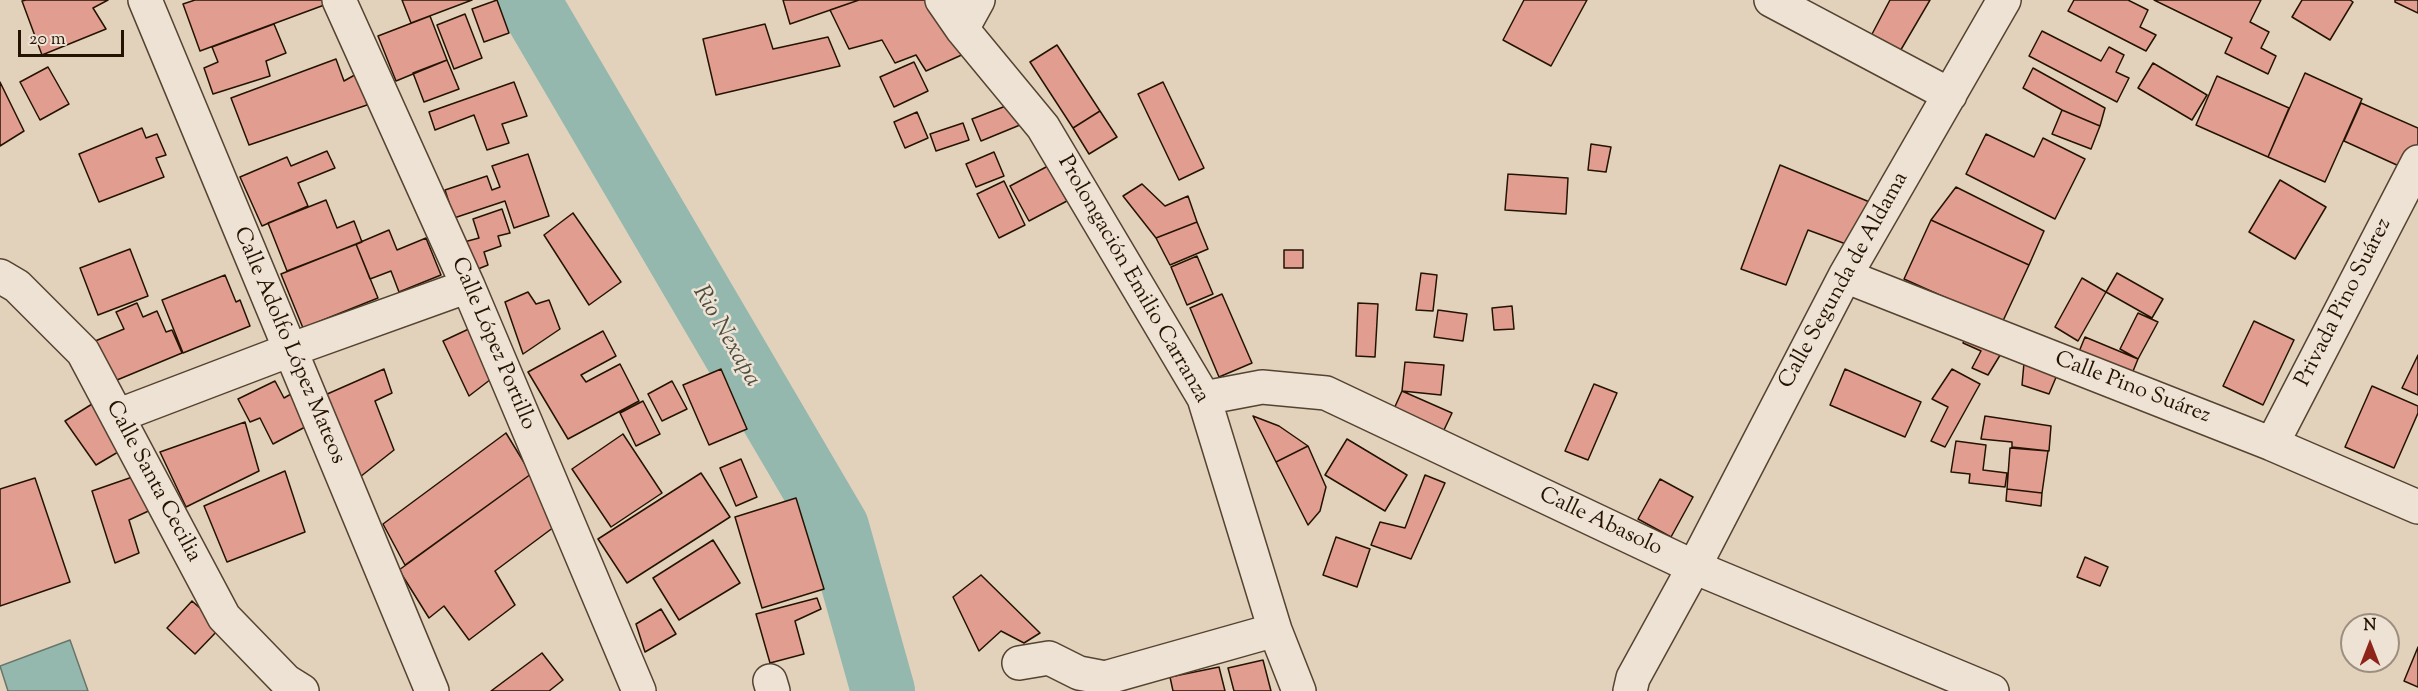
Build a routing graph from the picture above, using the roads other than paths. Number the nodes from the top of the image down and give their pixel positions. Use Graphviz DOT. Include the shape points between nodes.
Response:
graph roads {
  1 [pos="145,0"];
  2 [pos="339,0"];
  3 [pos="942,0"];
  4 [pos="978,0"];
  5 [pos="1771,0"];
  6 [pos="2004,0"];
  7 [pos="962,29"];
  8 [pos="1950,95"];
  9 [pos="2418,162"];
  10 [pos="0,276"];
  11 [pos="1845,276"];
  12 [pos="468,286"];
  13 [pos="290,350"];
  14 [pos="1204,398"];
  15 [pos="117,416"];
  16 [pos="2272,444"];
  17 [pos="2418,507"];
  18 [pos="1694,567"];
  19 [pos="1275,630"];
  20 [pos="1019,663"];
  21 [pos="302,691"];
  22 [pos="432,691"];
  23 [pos="639,691"];
  24 [pos="1299,691"];
  25 [pos="1630,691"];
  26 [pos="1992,691"];
  1 -- 13 [label="street, Calle Adolfo López Mateos"];
  2 -- 12 [label="street, Calle López Portillo"];
  3 -- 7 [label="street, Prolongación Emilio Carranza"];
  4 -- 7 [label="street"];
  5 -- 8 [label="street"];
  6 -- 8 [label="street, Calle Segunda de Aldama"];
  7 -- 14 [label="street, Prolongación Emilio Carranza" via="1043,127"];
  8 -- 11 [label="street, Calle Segunda de Aldama"];
  9 -- 16 [label="street, Privada Pino Suárez"];
  10 -- 15 [label="street, Calle Santa Cecilia" via="17,286 83,352"];
  11 -- 16 [label="street, Calle Pino Suárez"];
  11 -- 18 [label="street, Calle Segunda de Aldama"];
  12 -- 13 [label="street"];
  12 -- 23 [label="street, Calle López Portillo"];
  13 -- 15 [label="street"];
  13 -- 22 [label="street, Calle Adolfo López Mateos"];
  14 -- 18 [label="street, Calle Abasolo" via="1262,387 1326,393"];
  14 -- 19 [label="street, Prolongación Emilio Carranza"];
  15 -- 21 [label="street, Calle Santa Cecilia" via="224,617 286,681"];
  16 -- 17 [label="street, Calle Pino Suárez"];
  18 -- 25 [label="street, Calle Segunda de Aldama" via="1633,678"];
  18 -- 26 [label="street, Calle Abasolo"];
  19 -- 20 [label="street" via="1105,678 1079,673 1050,658"];
  19 -- 24 [label="street, Prolongación Emilio Carranza"];
}
